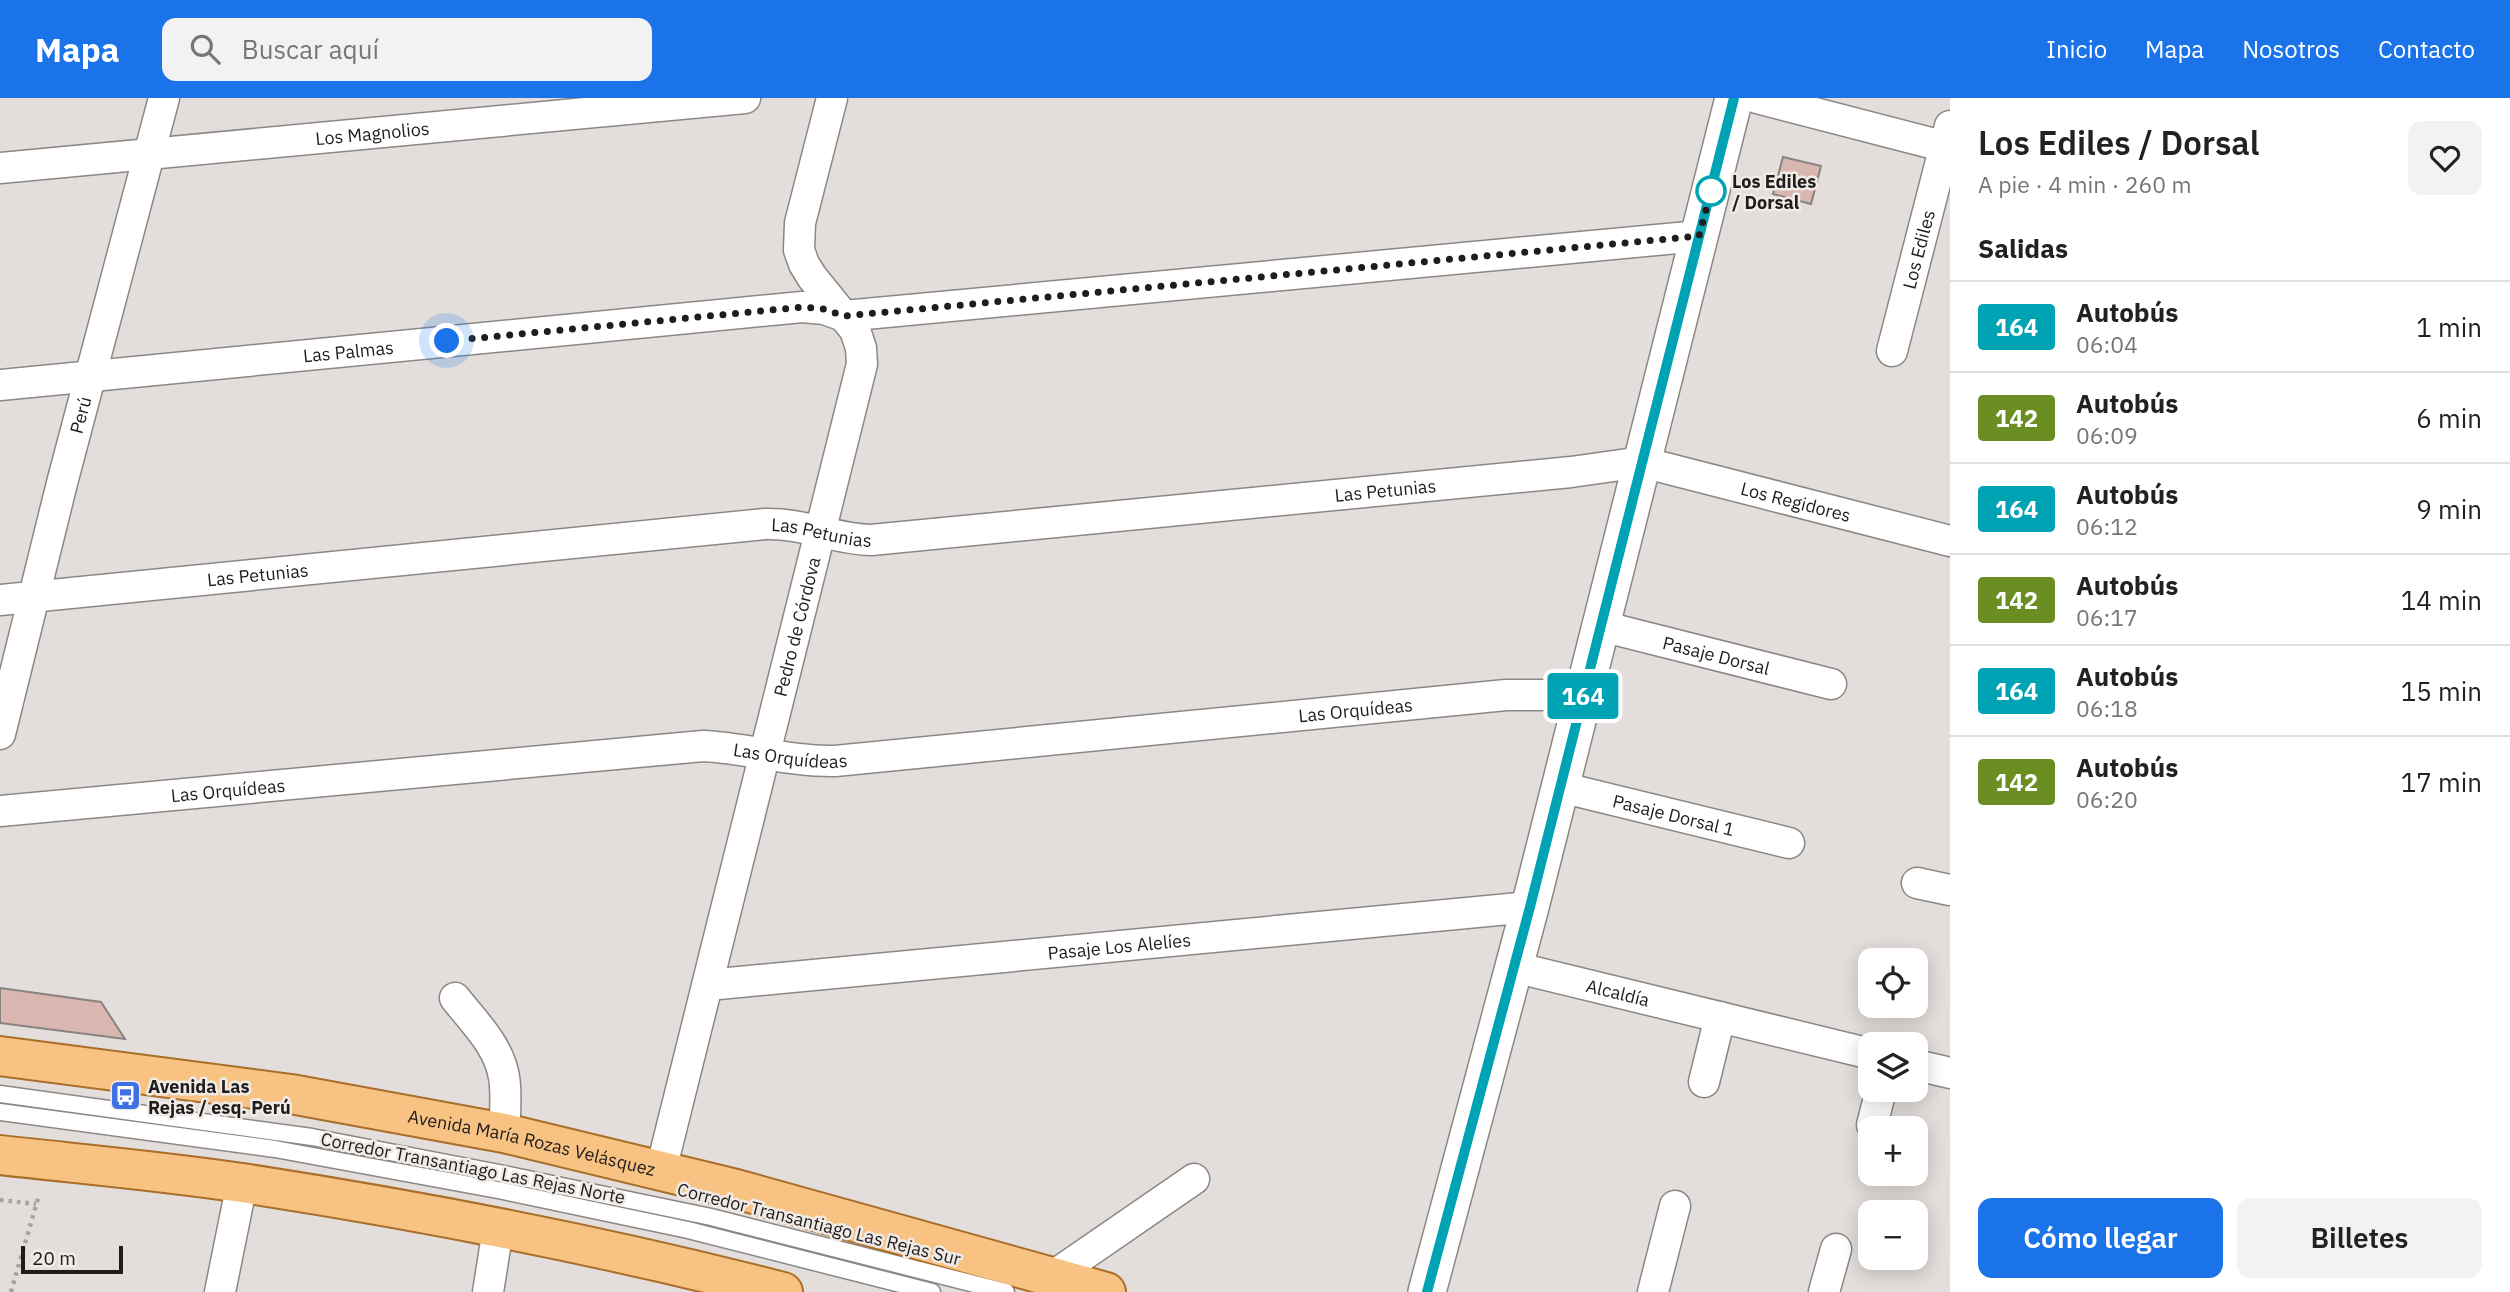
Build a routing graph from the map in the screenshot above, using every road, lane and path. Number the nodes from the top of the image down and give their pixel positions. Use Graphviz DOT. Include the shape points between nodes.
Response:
graph roads {
  1 [pos="164,98"];
  2 [pos="745,98"];
  3 [pos="832,98"];
  4 [pos="1734,98"];
  5 [pos="1757,98"];
  6 [pos="1948,140"];
  7 [pos="150,154"];
  8 [pos="0,168"];
  9 [pos="1699,236"];
  10 [pos="844,316"];
  11 [pos="1892,351"];
  12 [pos="91,374"];
  13 [pos="0,385"];
  14 [pos="1642,462"];
  15 [pos="821,531"];
  16 [pos="1950,541"];
  17 [pos="34,596"];
  18 [pos="0,600"];
  19 [pos="1601,626"];
  20 [pos="1831,684"];
  21 [pos="1583,695"];
  22 [pos="0,734"];
  23 [pos="765,754"];
  24 [pos="1560,787"];
  25 [pos="0,811"];
  26 [pos="1789,843"];
  27 [pos="1917,883"];
  28 [pos="1950,890"];
  29 [pos="1530,907"];
  30 [pos="1514,967"];
  31 [pos="708,985"];
  32 [pos="455,998"];
  33 [pos="1720,1017"];
  34 [pos="1858,1051"];
  35 [pos="0,1056"];
  36 [pos="1928,1067"];
  37 [pos="1949,1071"];
  38 [pos="1704,1082"];
  39 [pos="0,1094"];
  40 [pos="0,1112"];
  41 [pos="504,1133"];
  42 [pos="0,1155"];
  43 [pos="48,1160"];
  44 [pos="662,1170"];
  45 [pos="1194,1179"];
  46 [pos="242,1183"];
  47 [pos="0,1200"];
  48 [pos="36,1204"];
  49 [pos="1675,1206"];
  50 [pos="498,1229"];
  51 [pos="1836,1250"];
  52 [pos="1053,1276"];
  53 [pos="770,1290"];
  54 [pos="11,1292"];
  55 [pos="220,1292"];
  56 [pos="488,1292"];
  57 [pos="932,1292"];
  58 [pos="1006,1292"];
  59 [pos="1106,1292"];
  60 [pos="1427,1292"];
  61 [pos="1653,1292"];
  62 [pos="1824,1292"];
  1 -- 7 [label="street, Perú"];
  2 -- 7 [label="street, Los Magnolios"];
  3 -- 10 [label="street, Pedro de Córdova" via="800,223 799,250 812,277"];
  4 -- 9 [label="street"];
  5 -- 6 [label="street, Los Ediles"];
  6 -- 11 [label="street, Los Ediles"];
  7 -- 8 [label="street, Los Magnolios"];
  7 -- 12 [label="street, Perú"];
  9 -- 10 [label="street, Las Palmas"];
  9 -- 14 [label="street"];
  10 -- 12 [label="street, Las Palmas" via="803,307"];
  10 -- 15 [label="street, Pedro de Córdova" via="855,330 862,364"];
  12 -- 13 [label="street, Las Palmas"];
  12 -- 17 [label="street, Perú"];
  14 -- 15 [label="street, Las Petunias" via="871,540"];
  14 -- 16 [label="street, Los Regidores"];
  14 -- 19 [label="street"];
  15 -- 17 [label="street, Las Petunias" via="765,524"];
  15 -- 23 [label="street, Pedro de Córdova"];
  17 -- 18 [label="street, Las Petunias"];
  17 -- 22 [label="street, Perú"];
  19 -- 20 [label="street, Pasaje Dorsal"];
  19 -- 21 [label="street"];
  21 -- 23 [label="street, Las Orquídeas" via="1506,695 835,761"];
  21 -- 24 [label="street"];
  23 -- 25 [label="street, Las Orquídeas" via="703,746"];
  23 -- 31 [label="street, Pedro de Córdova"];
  24 -- 26 [label="street, Pasaje Dorsal 1"];
  24 -- 29 [label="street"];
  27 -- 28 [label="street"];
  29 -- 30 [label="street"];
  29 -- 31 [label="street, Pasaje Los Alelíes"];
  30 -- 33 [label="street, Alcaldía"];
  30 -- 60 [label="street"];
  31 -- 44 [label="street, Pedro de Córdova"];
  32 -- 41 [label="street" via="490,1042 502,1066"];
  33 -- 34 [label="street, Alcaldía"];
  33 -- 38 [label="street"];
  35 -- 41 [label="main road, Avenida María Rozas Velásquez" via="290,1094"];
  36 -- 37 [label="street"];
  39 -- 58 [label="lane, Corredor Transantiago Las Rejas Sur" via="312,1137 509,1174 711,1217"];
  40 -- 57 [label="lane, Corredor Transantiago Las Rejas Norte" via="275,1149 490,1189 688,1230"];
  41 -- 44 [label="main road, Avenida María Rozas Velásquez"];
  42 -- 43 [label="main road"];
  43 -- 46 [label="main road"];
  43 -- 48 [label="path"];
  44 -- 52 [label="main road, Avenida María Rozas Velásquez"];
  45 -- 52 [label="street"];
  46 -- 50 [label="main road"];
  46 -- 55 [label="street"];
  47 -- 48 [label="path"];
  48 -- 54 [label="path"];
  49 -- 61 [label="street"];
  50 -- 53 [label="main road"];
  50 -- 56 [label="street"];
  51 -- 62 [label="street"];
  52 -- 59 [label="main road, Avenida María Rozas Velásquez"];
}
